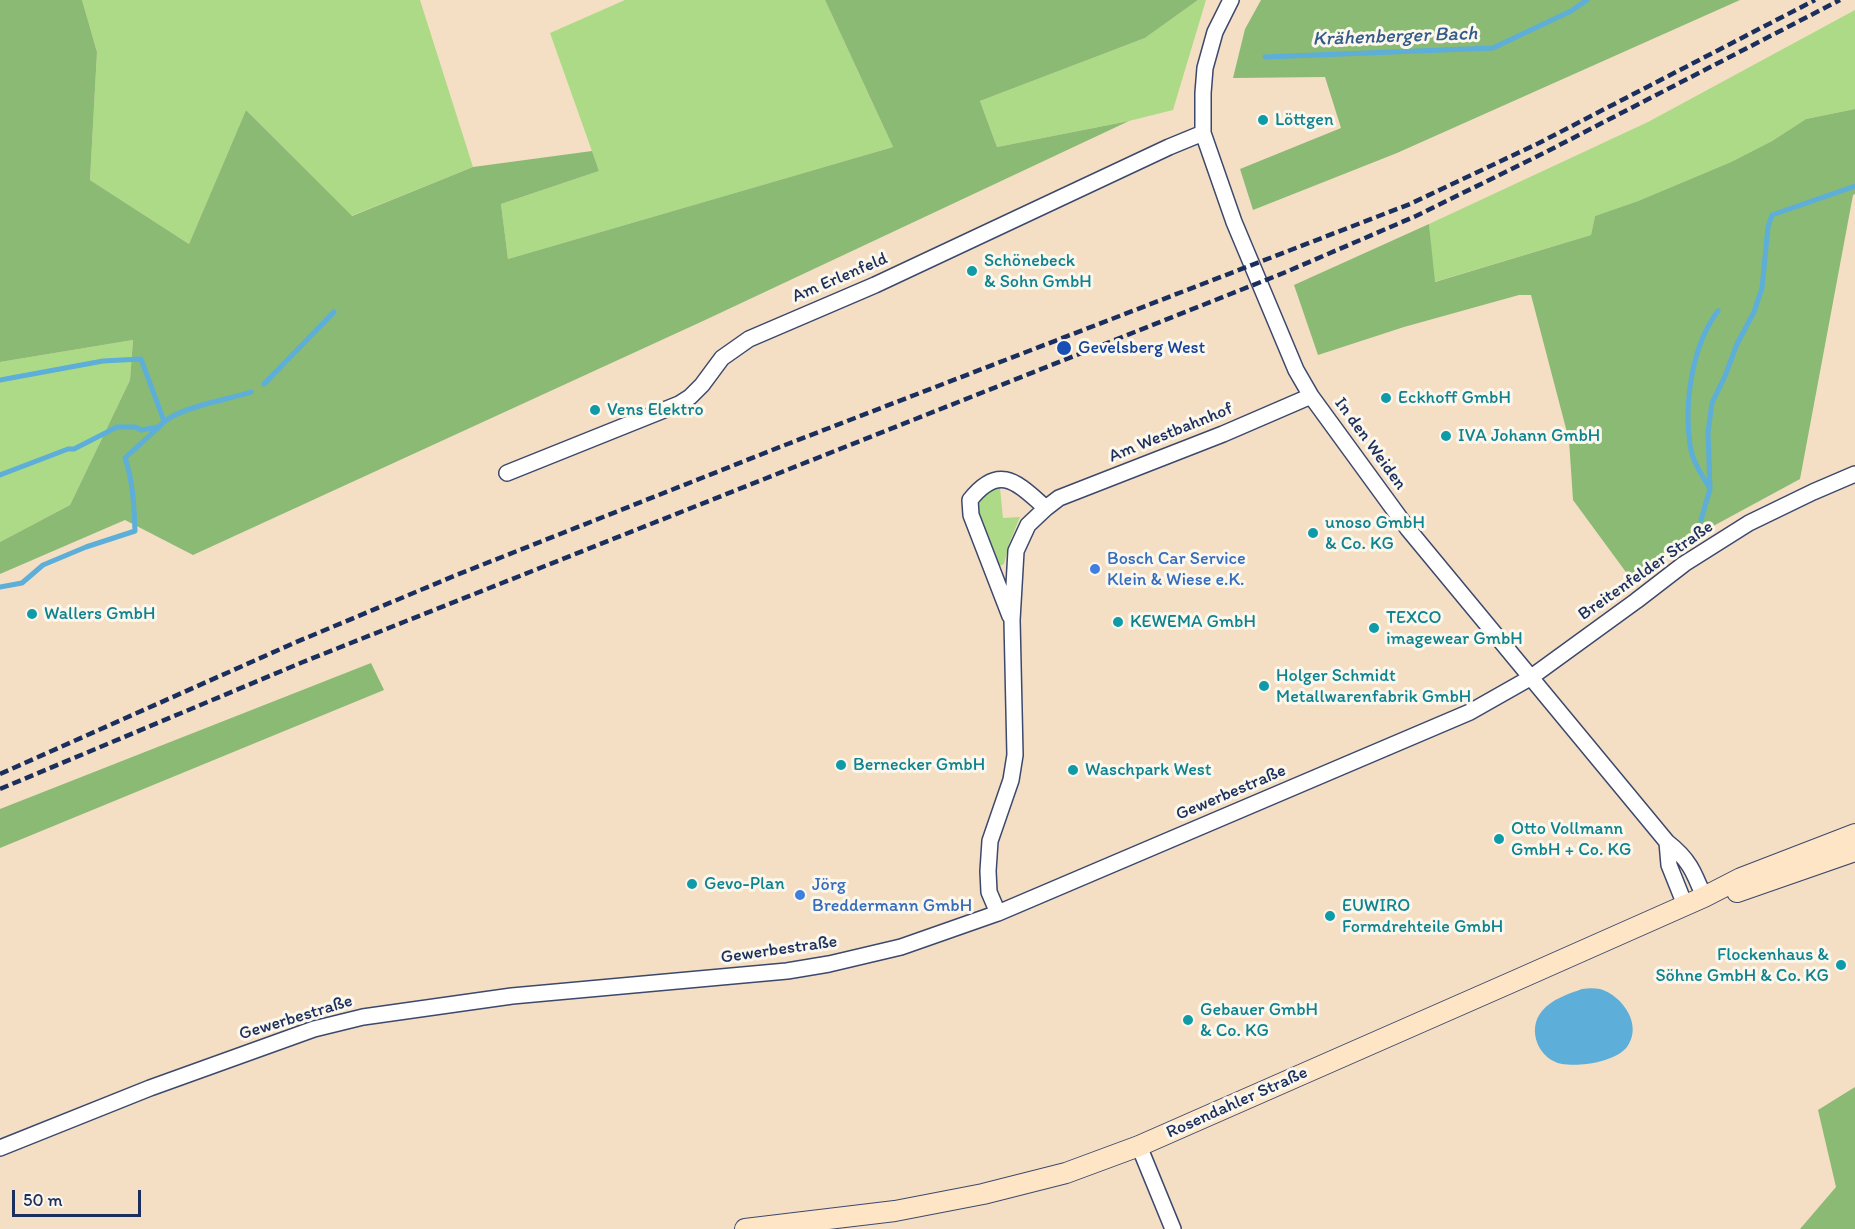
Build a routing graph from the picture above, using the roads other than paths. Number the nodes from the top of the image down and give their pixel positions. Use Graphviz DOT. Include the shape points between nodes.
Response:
graph roads {
  1 [pos="1231,0"];
  2 [pos="1203,133"];
  3 [pos="1311,396"];
  4 [pos="507,473"];
  5 [pos="1855,474"];
  6 [pos="1046,508"];
  7 [pos="1012,620"];
  8 [pos="1530,678"];
  9 [pos="1855,834"];
  10 [pos="1667,842"];
  11 [pos="1855,851"];
  12 [pos="1704,897"];
  13 [pos="1685,904"];
  14 [pos="998,913"];
  15 [pos="1139,1146"];
  16 [pos="0,1148"];
  17 [pos="745,1229"];
  18 [pos="1173,1229"];
  1 -- 2 [label="street, In den Weiden" via="1215,32 1205,68"];
  2 -- 3 [label="street, In den Weiden" via="1255,275"];
  2 -- 4 [label="street, Am Erlenfeld" via="749,339 722,358 702,385 679,404"];
  3 -- 6 [label="street, Am Westbahnhof" via="1059,498"];
  3 -- 8 [label="street, In den Weiden" via="1408,530"];
  5 -- 8 [label="street, Breitenfelder Straße" via="1760,518 1684,564"];
  6 -- 7 [label="street, Am Westbahnhof" via="1028,525 1016,551"];
  6 -- 7 [label="street, Am Westbahnhof" via="1018,484 1004,479 981,487 970,501 971,514"];
  7 -- 14 [label="street, Am Westbahnhof" via="1015,755 1011,780 990,841 988,871 989,892"];
  8 -- 10 [label="street, In den Weiden"];
  8 -- 14 [label="street, Gewerbestraße" via="1470,712"];
  9 -- 12 [label="main road, Rosendahler Straße" via="1741,878"];
  10 -- 12 [label="street, In den Weiden" via="1692,866"];
  10 -- 13 [label="street" via="1669,865"];
  11 -- 12 [label="main road, Rosendahler Straße" via="1739,892"];
  12 -- 13 [label="main road, Rosendahler Straße"];
  13 -- 15 [label="main road, Rosendahler Straße"];
  14 -- 16 [label="street, Gewerbestraße" via="901,947 787,971 512,996 363,1017 314,1029 150,1088"];
  15 -- 17 [label="main road, Rosendahler Straße" via="1065,1173 983,1194 896,1211"];
  15 -- 18 [label="street"];
}
